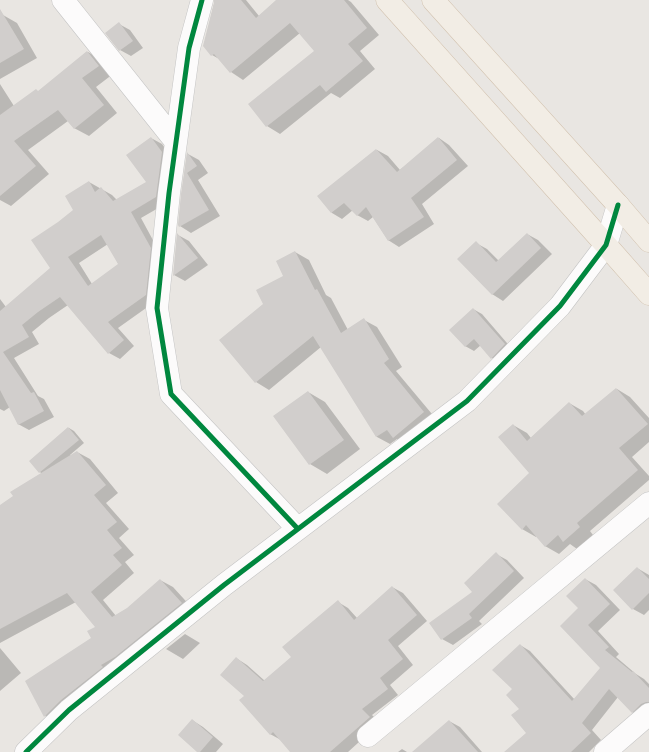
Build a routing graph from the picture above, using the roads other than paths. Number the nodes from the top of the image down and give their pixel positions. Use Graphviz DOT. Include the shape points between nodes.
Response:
graph roads {
  1 [pos="63,0"];
  2 [pos="202,0"];
  3 [pos="387,0"];
  4 [pos="433,0"];
  5 [pos="176,142"];
  6 [pos="618,205"];
  7 [pos="649,241"];
  8 [pos="606,245"];
  9 [pos="649,294"];
  10 [pos="649,503"];
  11 [pos="298,529"];
  12 [pos="649,714"];
  13 [pos="368,736"];
  14 [pos="26,752"];
  15 [pos="605,752"];
  1 -- 5 [label="street"];
  2 -- 5 [label="street" via="189,48"];
  3 -- 8 [label="main road"];
  4 -- 6 [label="main road"];
  5 -- 11 [label="street" via="157,308 172,394"];
  6 -- 7 [label="main road"];
  6 -- 8 [label="street"];
  8 -- 9 [label="main road"];
  8 -- 11 [label="street" via="560,306 467,401"];
  10 -- 13 [label="street"];
  11 -- 14 [label="street" via="69,710"];
  12 -- 15 [label="street"];
}
